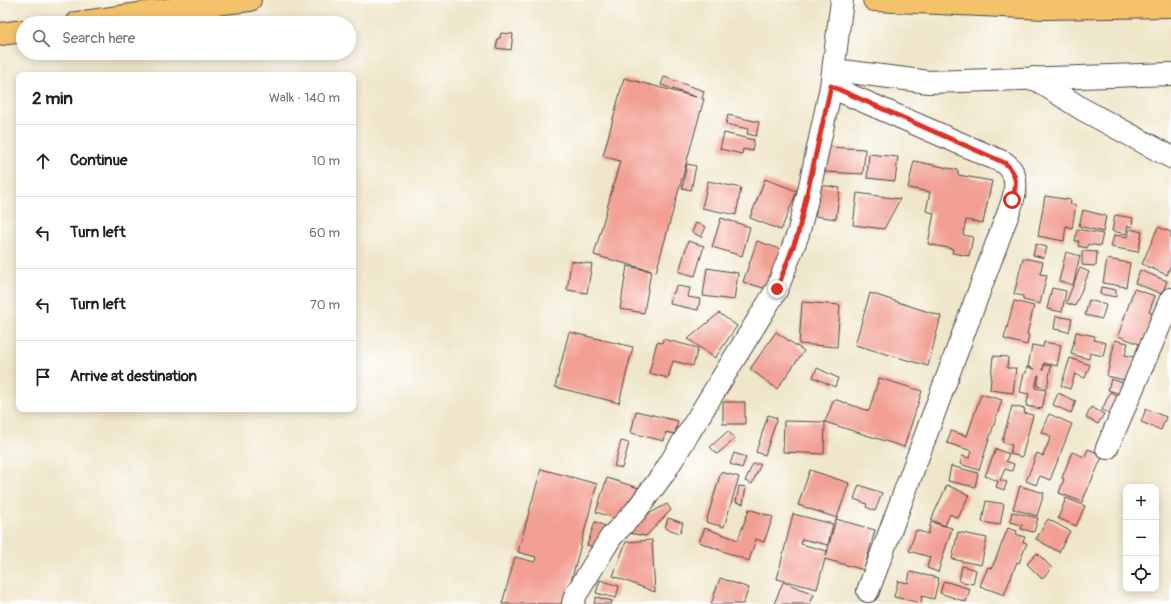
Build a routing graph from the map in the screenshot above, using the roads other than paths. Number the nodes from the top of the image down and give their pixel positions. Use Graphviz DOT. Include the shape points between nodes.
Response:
graph roads {
  1 [pos="250,0"];
  2 [pos="842,0"];
  3 [pos="874,0"];
  4 [pos="1171,6"];
  5 [pos="126,16"];
  6 [pos="16,32"];
  7 [pos="0,34"];
  8 [pos="1171,74"];
  9 [pos="833,78"];
  10 [pos="1034,78"];
  11 [pos="1171,157"];
  12 [pos="1171,299"];
  13 [pos="1107,448"];
  14 [pos="868,591"];
  15 [pos="573,604"];
  1 -- 5 [label="main road"];
  2 -- 9 [label="lane"];
  3 -- 4 [label="main road" via="1045,8"];
  6 -- 7 [label="main road"];
  8 -- 10 [label="lane"];
  9 -- 10 [label="lane" via="929,82"];
  9 -- 14 [label="lane" via="1003,161 1015,173 1016,184 1008,213"];
  9 -- 15 [label="lane" via="798,234 777,289 664,473 635,512 611,537 575,596"];
  10 -- 11 [label="lane" via="1082,109"];
  12 -- 13 [label="lane"];
}
